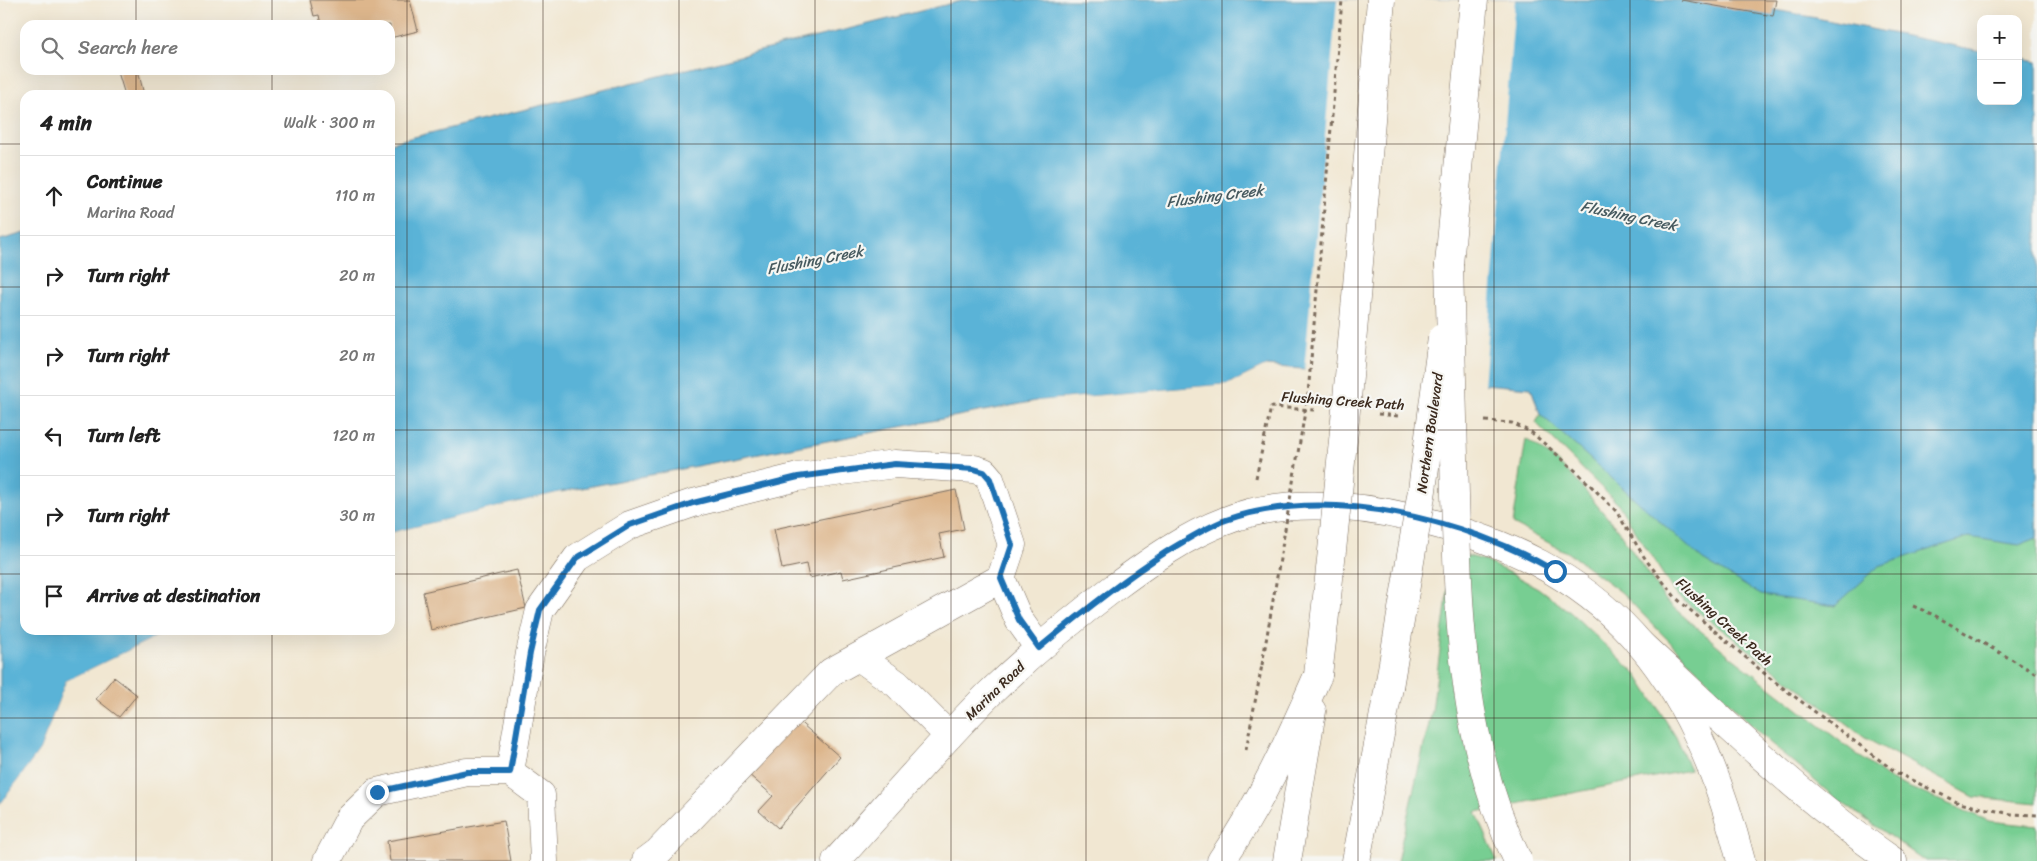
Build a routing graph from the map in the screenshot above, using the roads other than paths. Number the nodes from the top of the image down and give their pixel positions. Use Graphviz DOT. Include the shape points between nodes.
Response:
graph roads {
  1 [pos="1380,0"];
  2 [pos="1474,0"];
  3 [pos="1449,264"];
  4 [pos="1001,578"];
  5 [pos="1639,643"];
  6 [pos="1039,648"];
  7 [pos="859,657"];
  8 [pos="1318,675"];
  9 [pos="949,736"];
  10 [pos="510,772"];
  11 [pos="327,861"];
  12 [pos="544,861"];
  13 [pos="646,861"];
  14 [pos="836,861"];
  15 [pos="1221,861"];
  16 [pos="1287,861"];
  17 [pos="1356,861"];
  18 [pos="1518,861"];
  19 [pos="1741,861"];
  20 [pos="1893,861"];
  1 -- 8 [label="main road, bridge" via="1346,410"];
  2 -- 3 [label="main road, Northern Boulevard"];
  3 -- 17 [label="main road, Northern Boulevard, bridge" via="1424,481"];
  3 -- 18 [label="main road, bridge" via="1458,610 1465,678 1489,790"];
  4 -- 6 [label="main road" via="1019,620"];
  4 -- 7 [label="main road"];
  4 -- 10 [label="main road" via="1012,545 990,479 984,472 974,469 895,464 798,477 693,503 630,525 577,558 540,610"];
  5 -- 6 [label="main road, Marina Road" via="1610,612 1574,583 1503,545 1444,525 1396,514 1312,506 1265,510 1225,520 1184,541 1141,568"];
  5 -- 19 [label="main road" via="1677,694 1699,737 1726,806"];
  5 -- 20 [label="main road" via="1786,779"];
  6 -- 9 [label="main road, Marina Road"];
  7 -- 9 [label="main road" via="897,684"];
  7 -- 13 [label="main road" via="831,672"];
  8 -- 15 [label="main road" via="1266,784"];
  8 -- 16 [label="main road"];
  9 -- 14 [label="main road, Marina Road"];
  10 -- 11 [label="main road" via="467,772 377,792 349,819"];
  10 -- 12 [label="main road" via="541,795"];
}
